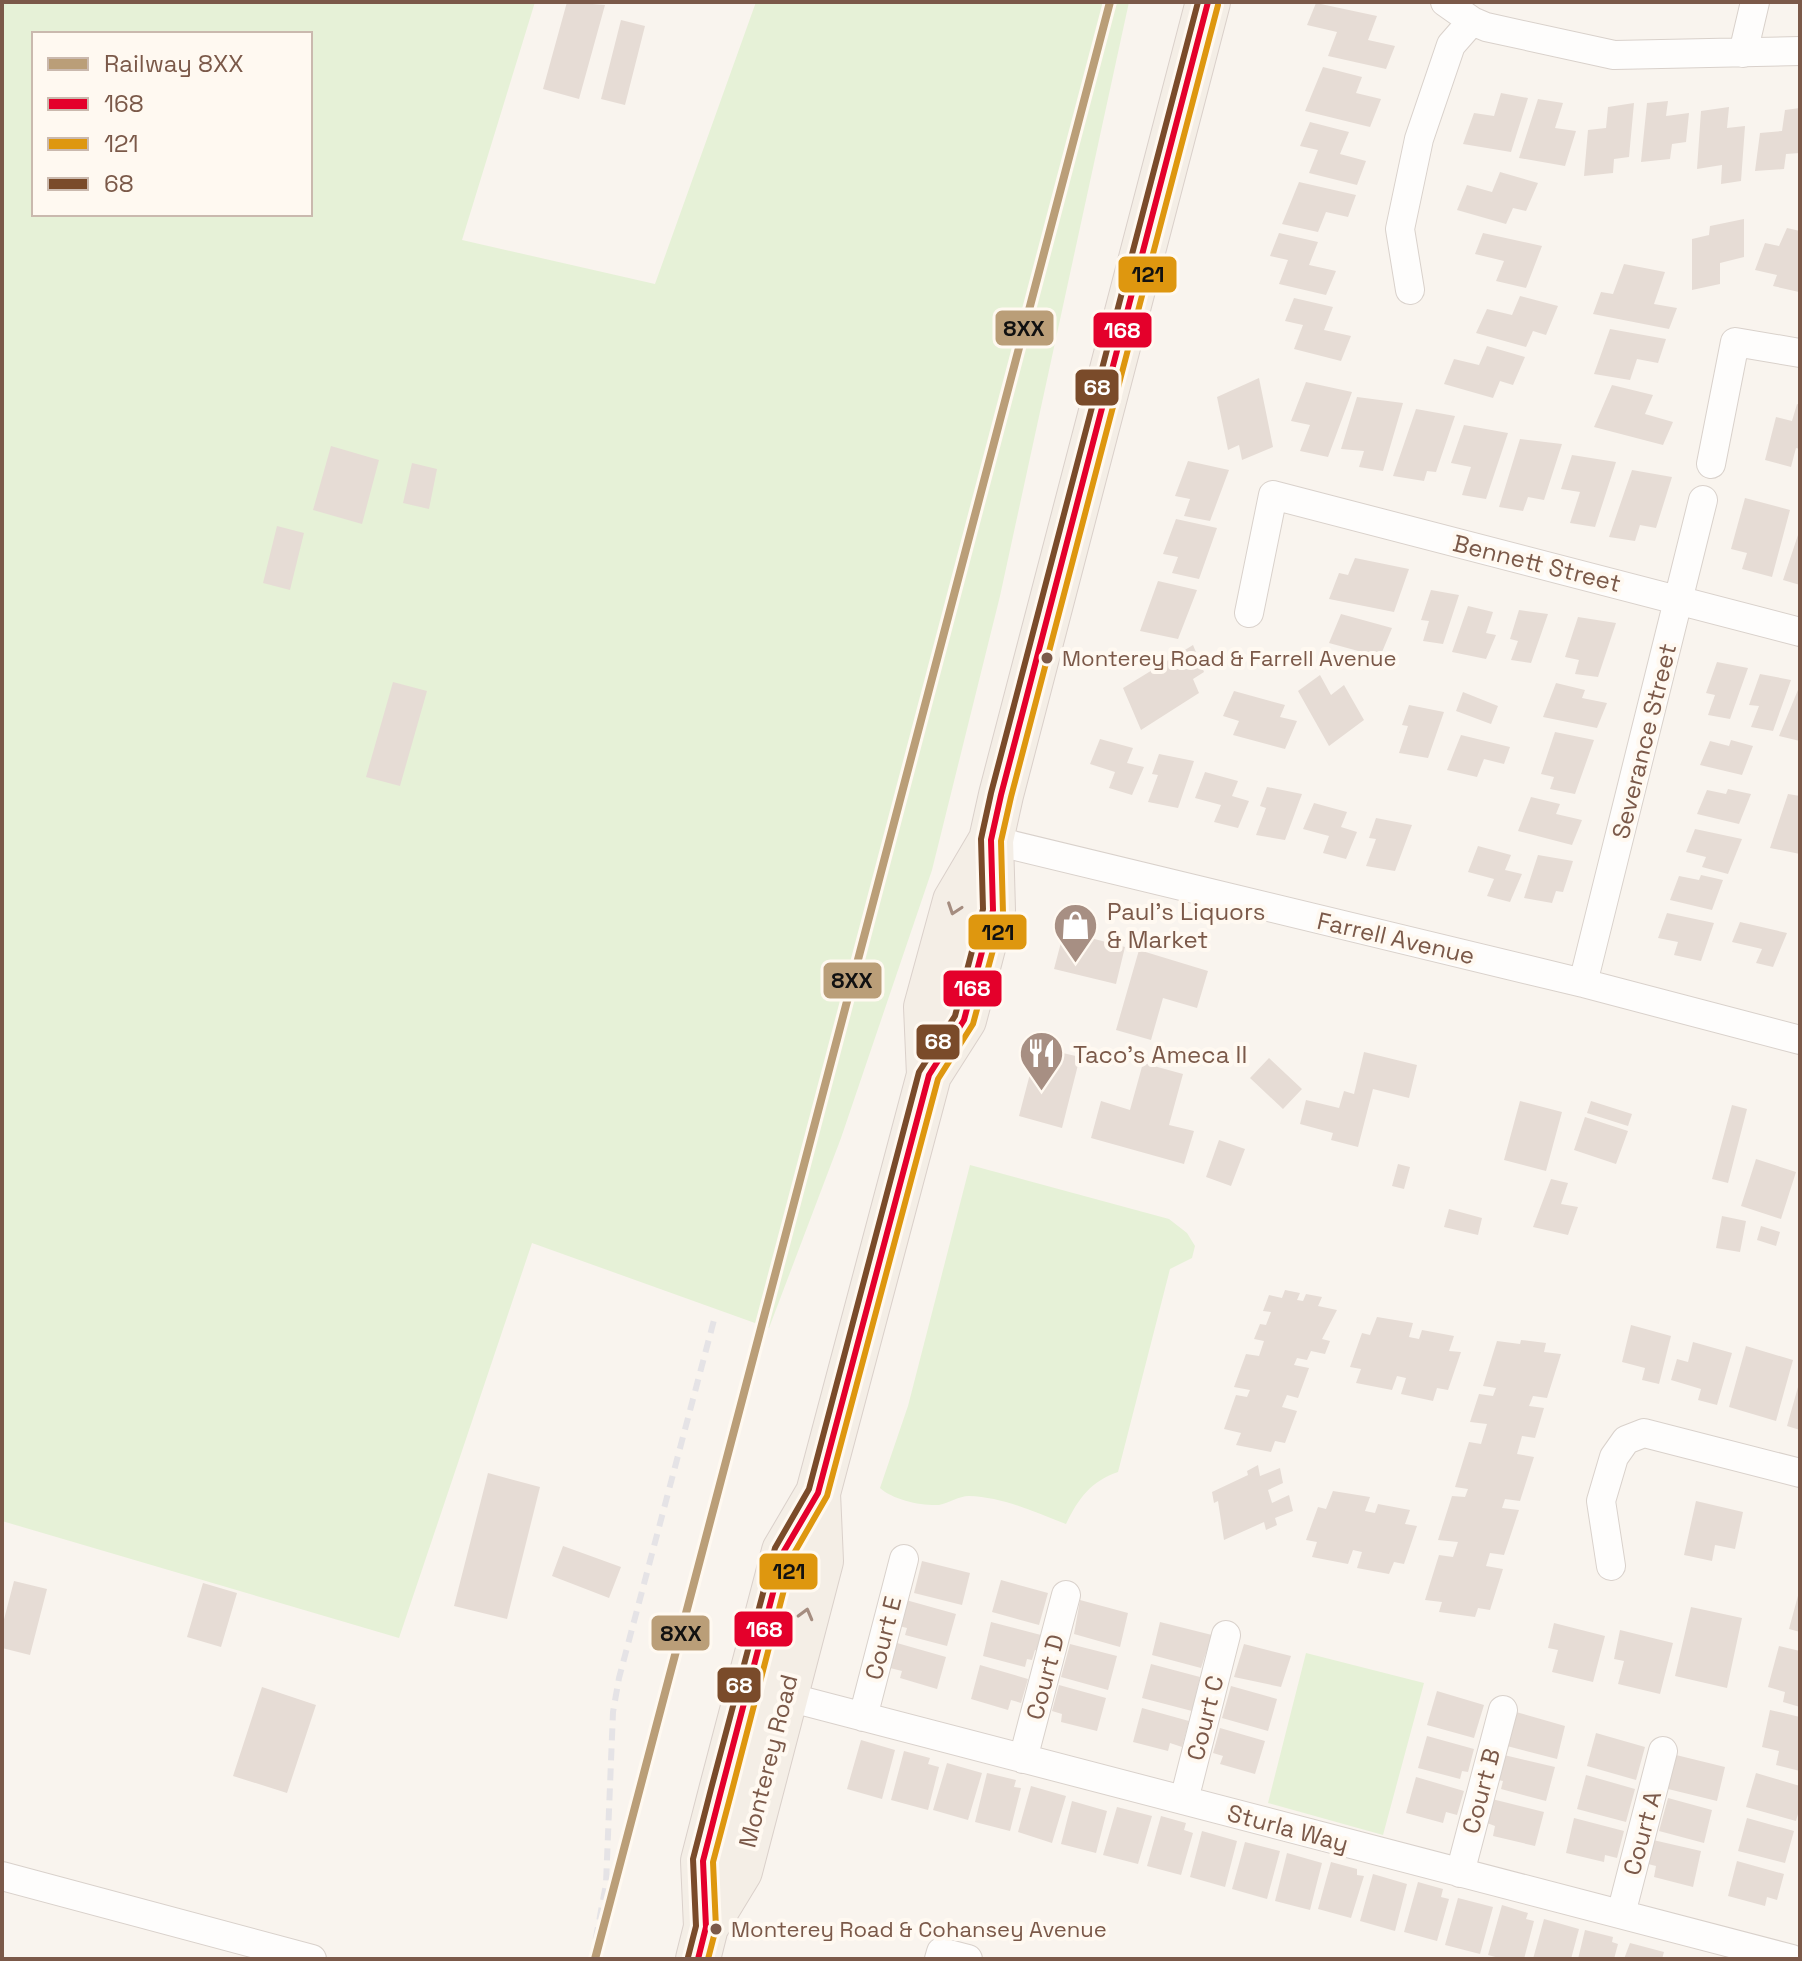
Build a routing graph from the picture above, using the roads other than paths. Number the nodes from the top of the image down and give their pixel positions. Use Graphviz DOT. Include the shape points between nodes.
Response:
graph roads {
  1 [pos="1208,2"];
  2 [pos="1445,2"];
  3 [pos="1755,2"];
  4 [pos="1472,21"];
  5 [pos="1800,51"];
  6 [pos="1743,53"];
  7 [pos="1410,290"];
  8 [pos="1800,353"];
  9 [pos="1711,464"];
  10 [pos="1703,500"];
  11 [pos="1679,599"];
  12 [pos="1249,613"];
  13 [pos="1800,632"];
  14 [pos="991,840"];
  15 [pos="1583,983"];
  16 [pos="1800,1040"];
  17 [pos="1800,1473"];
  18 [pos="818,1493"];
  19 [pos="904,1559"];
  20 [pos="1611,1566"];
  21 [pos="1066,1595"];
  22 [pos="1226,1635"];
  23 [pos="784,1696"];
  24 [pos="1503,1710"];
  25 [pos="863,1717"];
  26 [pos="1663,1751"];
  27 [pos="1023,1759"];
  28 [pos="1184,1800"];
  29 [pos="1460,1873"];
  30 [pos="2,1876"];
  31 [pos="1621,1914"];
  32 [pos="702,1943"];
  33 [pos="312,1959"];
  34 [pos="939,1959"];
  35 [pos="968,1959"];
  36 [pos="1792,1959"];
  1 -- 14 [label="main road, Monterey Road"];
  2 -- 4 [label="street"];
  3 -- 6 [label="street"];
  4 -- 6 [label="street" via="1614,55"];
  4 -- 7 [label="street" via="1451,45 1419,139 1400,229"];
  5 -- 6 [label="street"];
  8 -- 9 [label="street" via="1735,342"];
  10 -- 11 [label="street, Severance Street"];
  11 -- 12 [label="street, Bennett Street" via="1273,495"];
  11 -- 13 [label="street, Bennett Street"];
  11 -- 15 [label="street, Severance Street"];
  14 -- 15 [label="street, Farrell Avenue"];
  14 -- 18 [label="main road, Monterey Road" via="955,901 926,1007 929,1075"];
  15 -- 16 [label="street, Farrell Avenue"];
  17 -- 20 [label="street" via="1644,1433 1626,1440 1614,1457 1601,1501"];
  23 -- 18 [label="main road, Monterey Road, one-way" via="821,1561"];
  18 -- 32 [label="main road, Monterey Road" via="784,1551 703,1861"];
  19 -- 25 [label="street, Court E"];
  21 -- 27 [label="street, Court D"];
  22 -- 28 [label="street, Court C"];
  23 -- 25 [label="street, Sturla Way"];
  23 -- 32 [label="main road, Monterey Road" via="740,1871"];
  24 -- 29 [label="street, Court B"];
  25 -- 27 [label="street, Sturla Way"];
  26 -- 31 [label="street, Court A"];
  27 -- 28 [label="street, Sturla Way"];
  28 -- 29 [label="street, Sturla Way"];
  29 -- 31 [label="street, Sturla Way"];
  30 -- 33 [label="street"];
  31 -- 36 [label="street, Sturla Way"];
  34 -- 35 [label="street" via="941,1952"];
}
